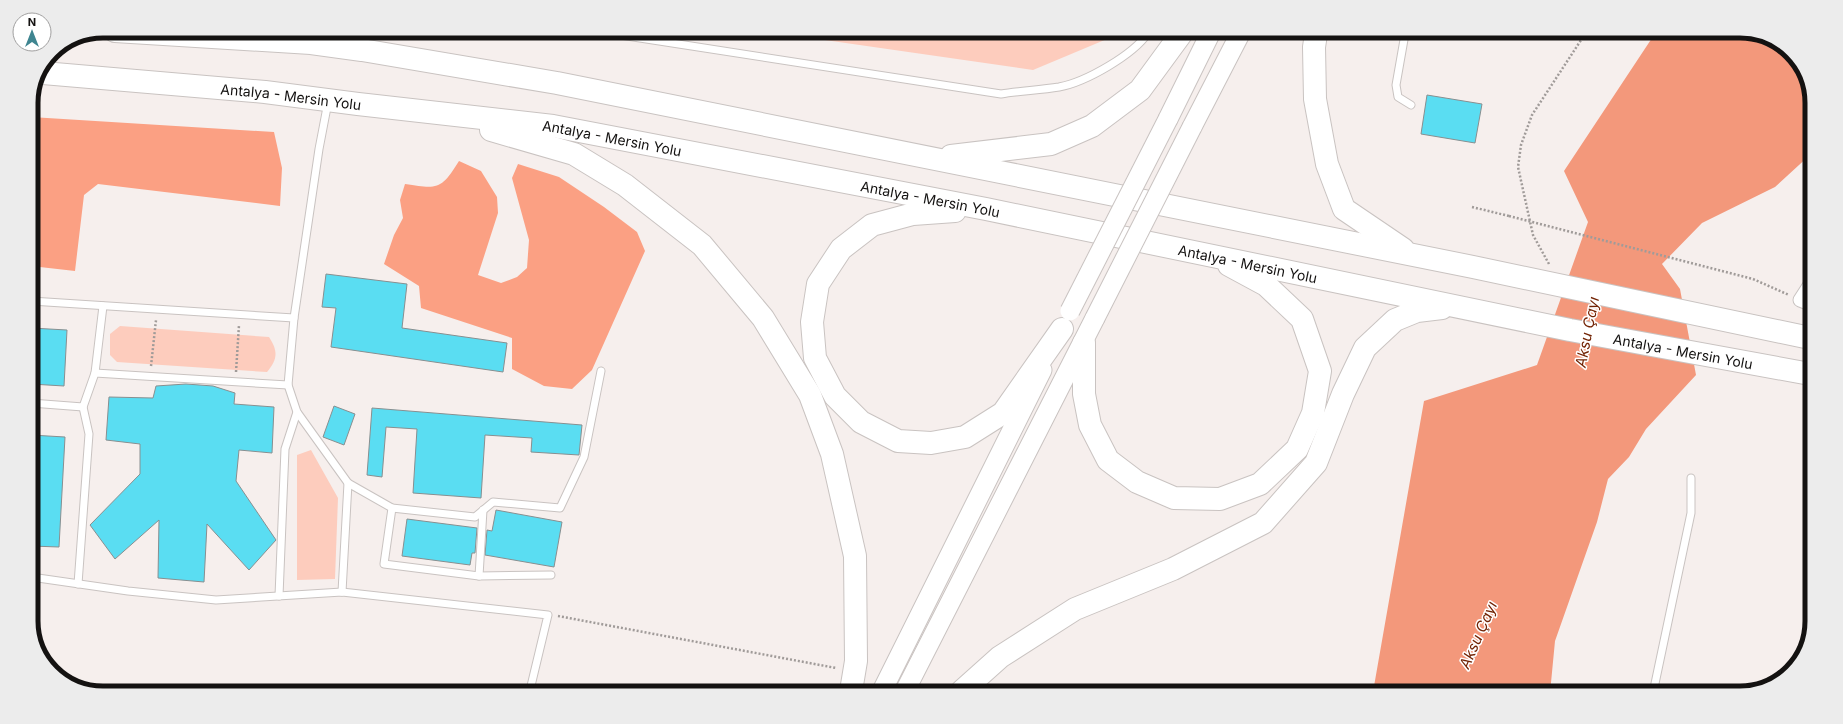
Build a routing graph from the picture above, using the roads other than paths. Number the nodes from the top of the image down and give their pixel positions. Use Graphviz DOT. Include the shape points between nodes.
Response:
graph roads {
  1 [pos="269,38"];
  2 [pos="641,38"];
  3 [pos="1145,38"];
  4 [pos="1178,38"];
  5 [pos="1208,38"];
  6 [pos="1238,38"];
  7 [pos="1315,38"];
  8 [pos="1404,38"];
  9 [pos="361,41"];
  10 [pos="46,73"];
  11 [pos="328,100"];
  12 [pos="1411,105"];
  13 [pos="418,110"];
  14 [pos="931,159"];
  15 [pos="986,209"];
  16 [pos="1209,254"];
  17 [pos="1413,255"];
  18 [pos="38,301"];
  19 [pos="103,306"];
  20 [pos="1458,306"];
  21 [pos="294,318"];
  22 [pos="1066,320"];
  23 [pos="1805,337"];
  24 [pos="1084,343"];
  25 [pos="601,371"];
  26 [pos="95,373"];
  27 [pos="1805,373"];
  28 [pos="288,385"];
  29 [pos="38,404"];
  30 [pos="83,407"];
  31 [pos="297,412"];
  32 [pos="1691,478"];
  33 [pos="348,483"];
  34 [pos="392,508"];
  35 [pos="483,510"];
  36 [pos="551,575"];
  37 [pos="479,576"];
  38 [pos="38,578"];
  39 [pos="78,584"];
  40 [pos="342,592"];
  41 [pos="279,596"];
  42 [pos="852,682"];
  43 [pos="531,686"];
  44 [pos="884,686"];
  45 [pos="908,686"];
  46 [pos="968,686"];
  47 [pos="1654,686"];
  1 -- 9 [label="highway"];
  2 -- 3 [label="lane" via="1001,94 1061,87 1102,71 1142,43"];
  4 -- 14 [label="highway" via="1140,90 1092,126 1051,144"];
  5 -- 22 [label="main road, bridge"];
  6 -- 24 [label="main road, bridge"];
  7 -- 17 [label="highway" via="1315,99 1327,164 1344,209"];
  8 -- 12 [label="lane" via="1396,85 1398,97"];
  9 -- 14 [label="highway"];
  10 -- 11 [label="highway, Antalya - Mersin Yolu" via="265,92"];
  11 -- 13 [label="highway, Antalya - Mersin Yolu"];
  11 -- 21 [label="lane"];
  13 -- 15 [label="highway, Antalya - Mersin Yolu" via="554,126"];
  13 -- 42 [label="highway" via="574,154 625,185 702,245 763,318 810,396 832,454 855,556 856,661"];
  14 -- 17 [label="highway"];
  15 -- 16 [label="highway, Antalya - Mersin Yolu"];
  15 -- 22 [label="highway" via="913,214 872,225 841,249 818,284 812,322 815,358 835,396 861,422 898,441 931,443 965,437 1003,413"];
  16 -- 20 [label="highway, Antalya - Mersin Yolu"];
  16 -- 24 [label="highway" via="1266,285 1302,320 1320,371 1314,412 1297,449 1260,484 1220,499 1174,498 1137,482 1108,460 1090,425 1084,394"];
  17 -- 23 [label="highway"];
  18 -- 19 [label="lane"];
  19 -- 21 [label="lane"];
  19 -- 26 [label="lane"];
  20 -- 27 [label="highway, Antalya - Mersin Yolu" via="1570,330"];
  20 -- 46 [label="highway" via="1417,311 1395,320 1365,348 1343,394 1316,463 1263,523 1173,569 1075,609 1000,657"];
  21 -- 28 [label="lane"];
  22 -- 44 [label="main road"];
  24 -- 45 [label="main road"];
  25 -- 35 [label="lane" via="584,457 560,508 493,502"];
  26 -- 28 [label="lane"];
  26 -- 30 [label="lane"];
  28 -- 31 [label="lane"];
  29 -- 30 [label="lane"];
  30 -- 39 [label="lane" via="89,434"];
  31 -- 33 [label="lane"];
  31 -- 41 [label="lane" via="285,449"];
  32 -- 47 [label="lane" via="1691,513"];
  33 -- 34 [label="lane"];
  33 -- 40 [label="lane"];
  34 -- 35 [label="lane" via="474,517"];
  34 -- 37 [label="lane" via="384,564"];
  35 -- 37 [label="lane"];
  36 -- 37 [label="lane"];
  38 -- 39 [label="lane"];
  39 -- 41 [label="lane" via="216,600"];
  40 -- 41 [label="lane"];
  40 -- 43 [label="lane" via="548,615"];
}
